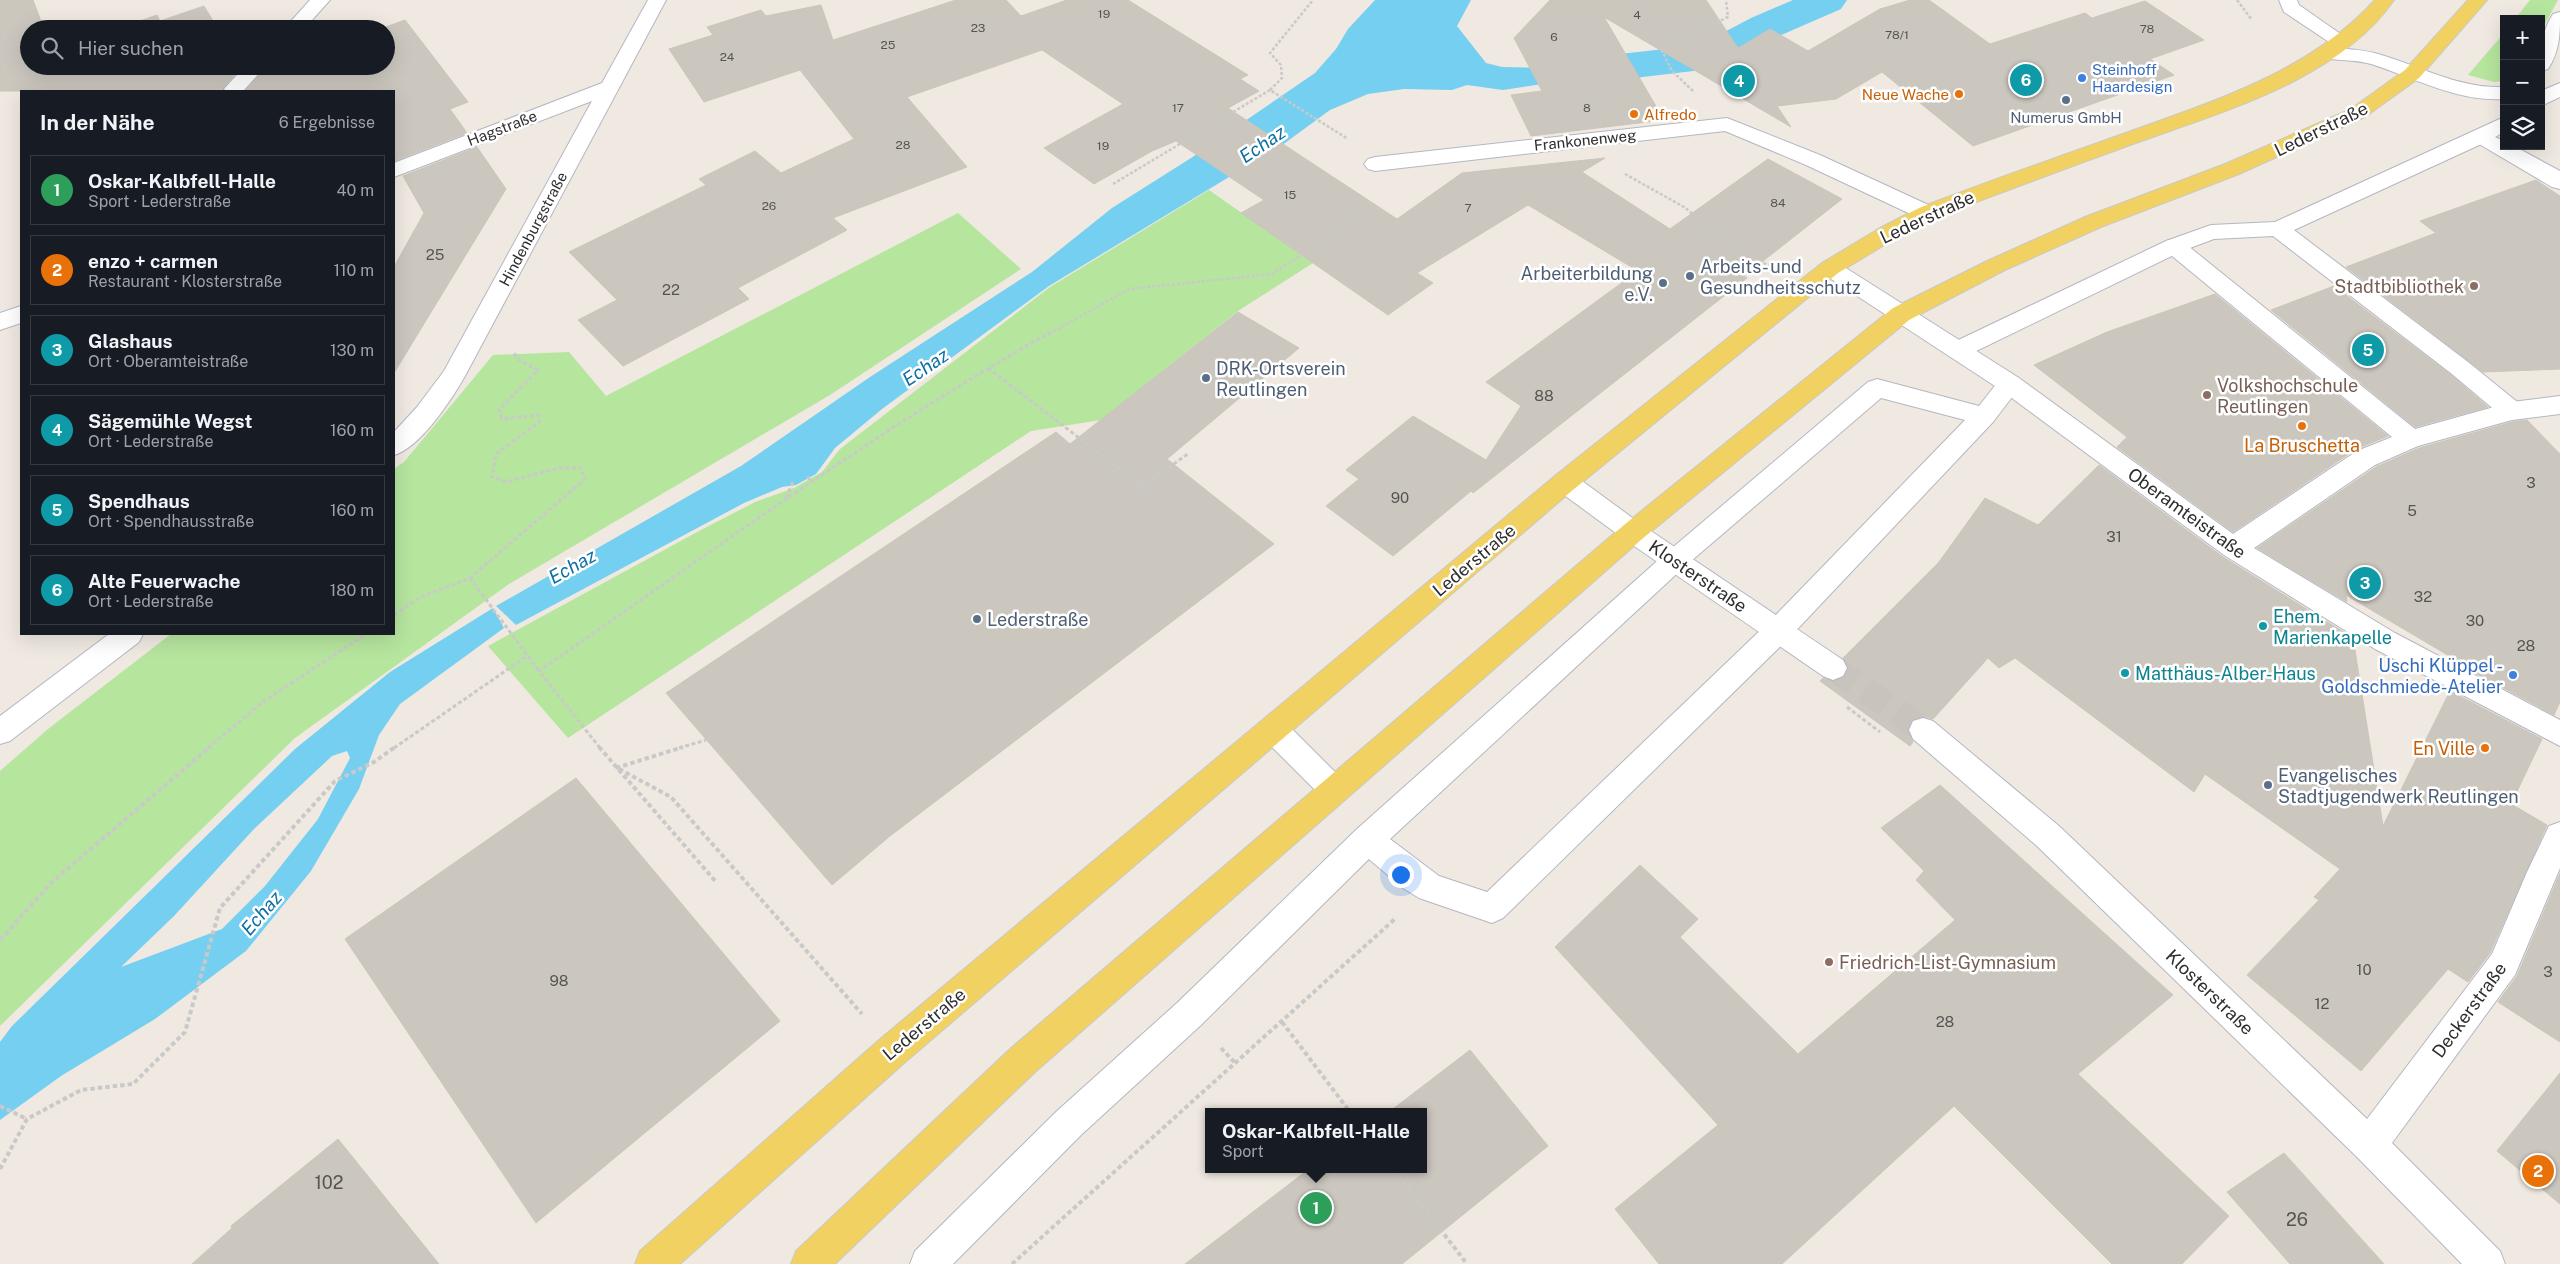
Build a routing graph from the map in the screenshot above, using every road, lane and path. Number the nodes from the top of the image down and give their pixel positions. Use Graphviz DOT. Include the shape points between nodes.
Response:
graph roads {
  1 [pos="321,0"];
  2 [pos="657,0"];
  3 [pos="1313,0"];
  4 [pos="1726,0"];
  5 [pos="2288,0"];
  6 [pos="2385,0"];
  7 [pos="2478,0"];
  8 [pos="2560,18"];
  9 [pos="302,20"];
  10 [pos="2334,47"];
  11 [pos="2543,60"];
  12 [pos="1672,71"];
  13 [pos="2412,74"];
  14 [pos="247,75"];
  15 [pos="610,87"];
  16 [pos="234,89"];
  17 [pos="2560,89"];
  18 [pos="1270,90"];
  19 [pos="2500,93"];
  20 [pos="2545,98"];
  21 [pos="2500,125"];
  22 [pos="1343,133"];
  23 [pos="2481,137"];
  24 [pos="1375,164"];
  25 [pos="395,170"];
  26 [pos="1621,172"];
  27 [pos="2560,182"];
  28 [pos="1113,184"];
  29 [pos="1927,213"];
  30 [pos="2278,229"];
  31 [pos="2174,246"];
  32 [pos="1830,268"];
  33 [pos="1806,288"];
  34 [pos="20,314"];
  35 [pos="1901,314"];
  36 [pos="0,322"];
  37 [pos="1958,350"];
  38 [pos="512,351"];
  39 [pos="988,368"];
  40 [pos="2010,384"];
  41 [pos="2560,405"];
  42 [pos="2512,411"];
  43 [pos="1984,416"];
  44 [pos="2411,439"];
  45 [pos="395,445"];
  46 [pos="1189,453"];
  47 [pos="807,477"];
  48 [pos="793,482"];
  49 [pos="813,482"];
  50 [pos="1565,482"];
  51 [pos="1142,487"];
  52 [pos="1152,494"];
  53 [pos="786,500"];
  54 [pos="1632,532"];
  55 [pos="2233,548"];
  56 [pos="1674,561"];
  57 [pos="470,578"];
  58 [pos="395,615"];
  59 [pos="1779,630"];
  60 [pos="128,635"];
  61 [pos="364,635"];
  62 [pos="527,656"];
  63 [pos="1834,668"];
  64 [pos="539,671"];
  65 [pos="1845,706"];
  66 [pos="1274,730"];
  67 [pos="1923,730"];
  68 [pos="0,732"];
  69 [pos="2560,734"];
  70 [pos="1884,735"];
  71 [pos="706,740"];
  72 [pos="616,768"];
  73 [pos="1334,790"];
  74 [pos="2560,836"];
  75 [pos="1368,839"];
  76 [pos="717,883"];
  77 [pos="1430,888"];
  78 [pos="0,940"];
  79 [pos="862,1014"];
  80 [pos="1282,1022"];
  81 [pos="0,1106"];
  82 [pos="1347,1108"];
  83 [pos="26,1119"];
  84 [pos="2370,1144"];
  85 [pos="0,1169"];
  86 [pos="1397,1173"];
  87 [pos="653,1264"];
  88 [pos="809,1264"];
  89 [pos="928,1264"];
  90 [pos="1012,1264"];
  91 [pos="1467,1264"];
  92 [pos="2487,1264"];
  1 -- 9 [label="street"];
  2 -- 15 [label="street, Hindenburgstraße"];
  3 -- 18 [label="path" via="1270,53 1281,65 1282,78"];
  4 -- 12 [label="path" via="1728,17 1661,49"];
  5 -- 10 [label="street" via="2291,8"];
  6 -- 10 [label="main road, Lederstraße" via="2360,27"];
  7 -- 13 [label="main road, Lederstraße"];
  8 -- 11 [label="street"];
  10 -- 13 [label="street"];
  10 -- 29 [label="main road, Lederstraße" via="2265,86 2209,110"];
  13 -- 19 [label="street" via="2452,87 2486,94"];
  13 -- 35 [label="main road, Lederstraße" via="2371,106 2342,121 2232,169 2093,222 1995,266"];
  14 -- 16 [label="street"];
  15 -- 25 [label="street, Hagstraße"];
  15 -- 45 [label="street, Hindenburgstraße" via="453,376 431,407"];
  17 -- 20 [label="street"];
  18 -- 22 [label="path"];
  18 -- 28 [label="path"];
  21 -- 23 [label="street"];
  23 -- 27 [label="street"];
  23 -- 30 [label="street"];
  24 -- 29 [label="street, Frankonenweg" via="1727,124"];
  24 -- 39 [label="path" via="1343,227 1272,274 1129,289"];
  26 -- 33 [label="path" via="1684,207 1725,240"];
  29 -- 32 [label="main road, Lederstraße"];
  30 -- 31 [label="street" via="2211,232"];
  30 -- 42 [label="street"];
  31 -- 37 [label="street"];
  31 -- 44 [label="street"];
  32 -- 33 [label="main road, Lederstraße"];
  32 -- 35 [label="street, Oberamteistraße"];
  33 -- 50 [label="main road, Lederstraße"];
  34 -- 36 [label="street"];
  35 -- 37 [label="street, Oberamteistraße"];
  35 -- 54 [label="main road, Lederstraße"];
  37 -- 40 [label="street, Oberamteistraße"];
  38 -- 57 [label="path" via="519,360 538,370 499,410 502,419 539,415 539,422 496,454 492,477 506,482 559,468 581,468 585,479"];
  39 -- 49 [label="path"];
  39 -- 51 [label="path"];
  40 -- 43 [label="street"];
  40 -- 55 [label="street, Oberamteistraße"];
  41 -- 42 [label="street"];
  42 -- 44 [label="street"];
  43 -- 56 [label="street" via="1877,388"];
  43 -- 59 [label="street"];
  44 -- 55 [label="street" via="2366,458"];
  46 -- 51 [label="path"];
  47 -- 49 [label="path"];
  48 -- 53 [label="path"];
  49 -- 53 [label="path"];
  50 -- 54 [label="street, Klosterstraße"];
  50 -- 66 [label="main road, Lederstraße"];
  51 -- 52 [label="path"];
  53 -- 64 [label="path"];
  54 -- 56 [label="street, Klosterstraße"];
  54 -- 73 [label="main road, Lederstraße"];
  55 -- 69 [label="street, Oberamteistraße" via="2385,641"];
  56 -- 59 [label="street, Klosterstraße"];
  56 -- 75 [label="street"];
  57 -- 58 [label="path" via="421,597"];
  57 -- 62 [label="path"];
  59 -- 63 [label="street, Klosterstraße"];
  59 -- 77 [label="street" via="1492,908"];
  60 -- 68 [label="street"];
  61 -- 78 [label="path" via="264,701 53,881"];
  62 -- 64 [label="path"];
  62 -- 83 [label="path" via="374,762 335,781 220,908 185,1032 133,1084 81,1090"];
  64 -- 72 [label="path"];
  65 -- 70 [label="path"];
  66 -- 73 [label="street"];
  66 -- 87 [label="main road, Lederstraße" via="891,1052"];
  67 -- 84 [label="street, Klosterstraße" via="2048,836"];
  71 -- 72 [label="path"];
  72 -- 76 [label="path"];
  72 -- 79 [label="path" via="671,797"];
  73 -- 88 [label="main road, Lederstraße" via="1022,1062"];
  74 -- 84 [label="street, Deckerstraße" via="2504,964"];
  75 -- 77 [label="street"];
  75 -- 89 [label="street" via="1189,1014 1069,1123"];
  77 -- 80 [label="path"];
  80 -- 82 [label="path"];
  80 -- 90 [label="path"];
  81 -- 83 [label="path"];
  83 -- 85 [label="path"];
  84 -- 92 [label="street, Klosterstraße"];
  86 -- 91 [label="path"];
}
